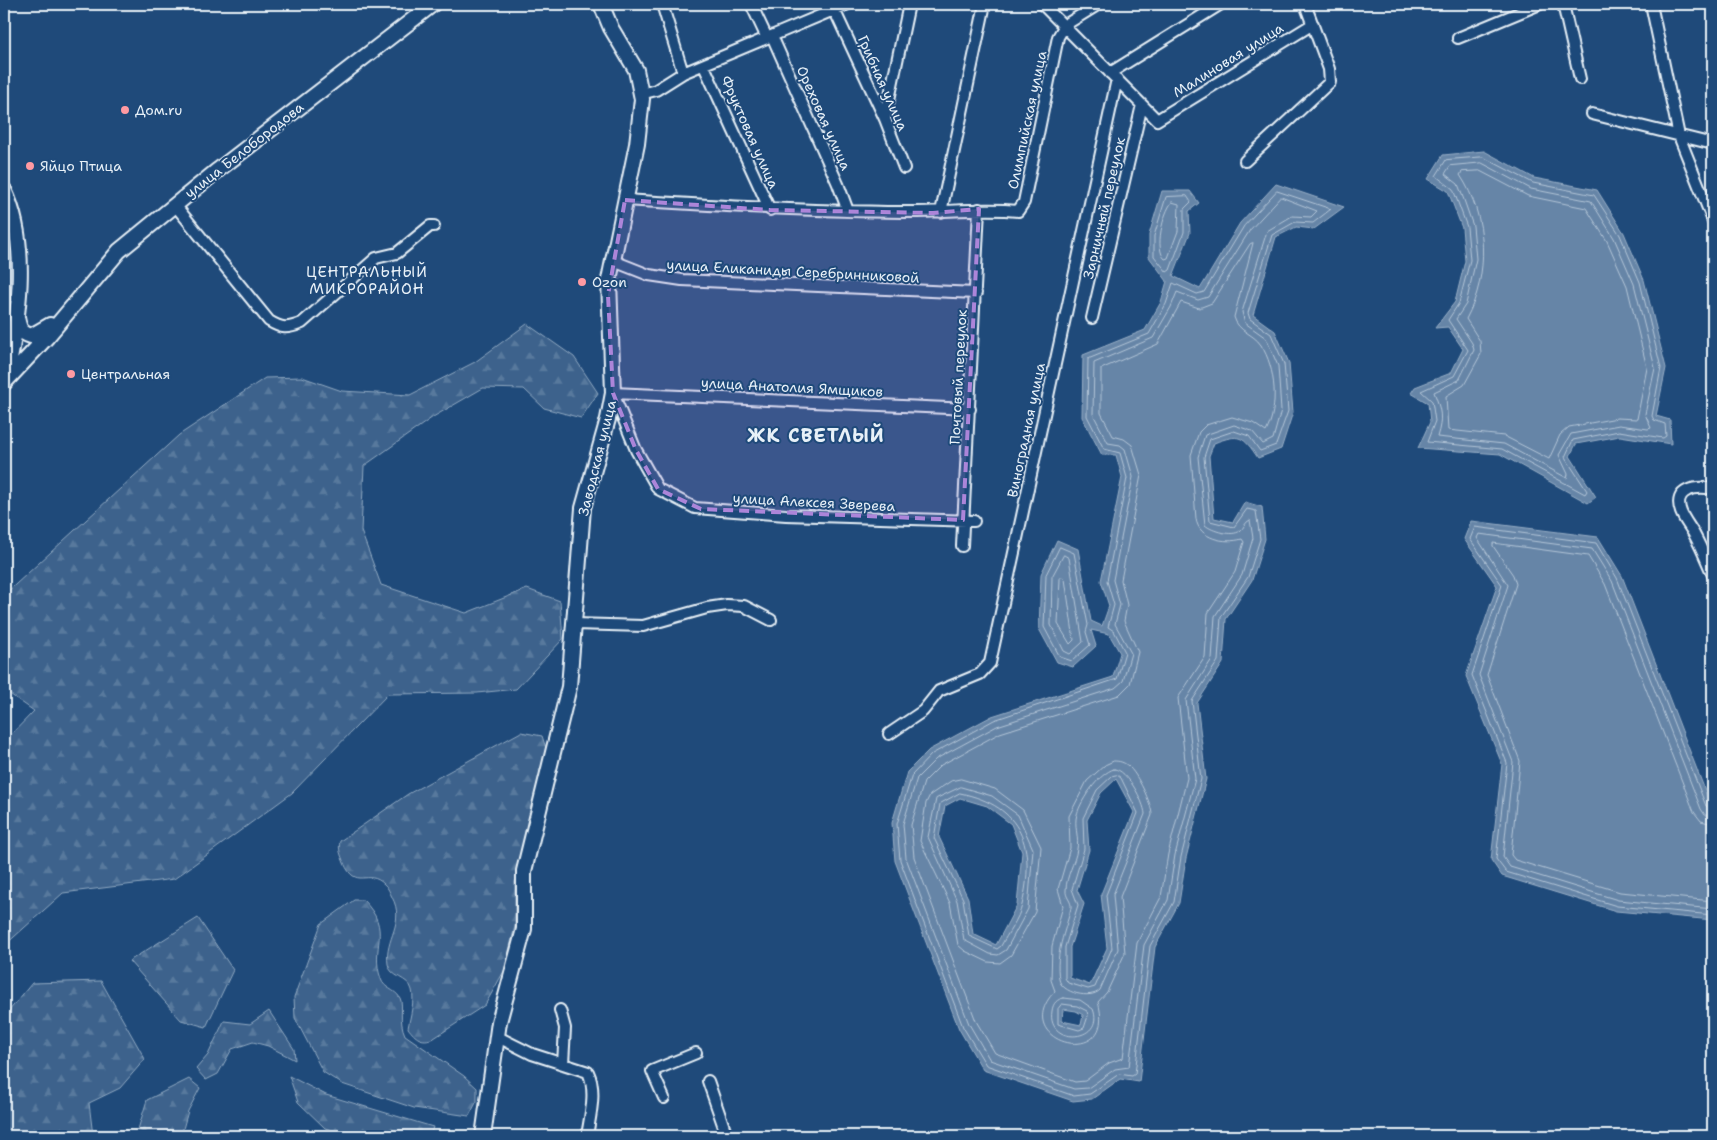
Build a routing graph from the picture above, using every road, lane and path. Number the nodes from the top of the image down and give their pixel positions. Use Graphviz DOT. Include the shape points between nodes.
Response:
graph roads {
  1 [pos="433,4"];
  2 [pos="600,4"];
  3 [pos="662,4"];
  4 [pos="751,4"];
  5 [pos="848,4"];
  6 [pos="909,4"];
  7 [pos="985,4"];
  8 [pos="1042,4"];
  9 [pos="1099,4"];
  10 [pos="1221,4"];
  11 [pos="1305,4"];
  12 [pos="1540,4"];
  13 [pos="1563,4"];
  14 [pos="1651,4"];
  15 [pos="833,7"];
  16 [pos="1313,24"];
  17 [pos="1065,26"];
  18 [pos="770,37"];
  19 [pos="1458,38"];
  20 [pos="704,66"];
  21 [pos="683,74"];
  22 [pos="1114,76"];
  23 [pos="1580,79"];
  24 [pos="641,94"];
  25 [pos="1142,105"];
  26 [pos="1592,114"];
  27 [pos="885,119"];
  28 [pos="1679,136"];
  29 [pos="1713,144"];
  30 [pos="1245,161"];
  31 [pos="904,168"];
  32 [pos="4,190"];
  33 [pos="624,200"];
  34 [pos="175,205"];
  35 [pos="979,209"];
  36 [pos="770,210"];
  37 [pos="848,211"];
  38 [pos="941,212"];
  39 [pos="1713,221"];
  40 [pos="434,226"];
  41 [pos="612,260"];
  42 [pos="18,289"];
  43 [pos="976,294"];
  44 [pos="68,311"];
  45 [pos="1092,318"];
  46 [pos="5,382"];
  47 [pos="613,393"];
  48 [pos="970,409"];
  49 [pos="1713,489"];
  50 [pos="963,520"];
  51 [pos="974,521"];
  52 [pos="962,546"];
  53 [pos="1713,575"];
  54 [pos="771,620"];
  55 [pos="575,624"];
  56 [pos="889,734"];
  57 [pos="560,1010"];
  58 [pos="496,1036"];
  59 [pos="696,1053"];
  60 [pos="562,1064"];
  61 [pos="708,1081"];
  62 [pos="664,1098"];
  63 [pos="483,1136"];
  64 [pos="587,1136"];
  65 [pos="727,1136"];
  1 -- 34 [label="street, улица Белобородова"];
  2 -- 24 [label="street, Заводская улица" via="636,70"];
  3 -- 21 [label="street"];
  4 -- 18 [label="street, Ореховая улица"];
  5 -- 15 [label="street"];
  6 -- 27 [label="street"];
  7 -- 38 [label="street"];
  8 -- 17 [label="street"];
  9 -- 17 [label="street"];
  10 -- 22 [label="street"];
  11 -- 16 [label="street"];
  12 -- 19 [label="street"];
  13 -- 23 [label="street"];
  14 -- 28 [label="street"];
  15 -- 18 [label="street"];
  15 -- 27 [label="street, Грибная улица"];
  16 -- 25 [label="street, Малиновая улица" via="1157,120"];
  16 -- 30 [label="street" via="1331,76 1330,82"];
  17 -- 22 [label="street"];
  17 -- 35 [label="street, Олимпийская улица" via="1055,48 1023,205 1018,211"];
  18 -- 20 [label="street"];
  18 -- 37 [label="street, Ореховая улица"];
  20 -- 21 [label="street"];
  20 -- 36 [label="street, Фруктовая улица"];
  21 -- 24 [label="street" via="656,90"];
  22 -- 25 [label="street"];
  22 -- 56 [label="street, Виноградная улица" via="990,663 980,674 939,691 923,711"];
  24 -- 33 [label="street, Заводская улица" via="637,144"];
  25 -- 45 [label="street, Зарничный переулок"];
  26 -- 28 [label="street"];
  27 -- 31 [label="street, Грибная улица"];
  28 -- 29 [label="street"];
  28 -- 39 [label="street"];
  32 -- 42 [label="street" via="19,238"];
  33 -- 36 [label="street"];
  33 -- 41 [label="street, Заводская улица"];
  34 -- 40 [label="street" via="269,322 280,328 302,323 379,256 397,253"];
  34 -- 44 [label="street, улица Белобородова" via="119,251"];
  35 -- 38 [label="street"];
  35 -- 43 [label="street, Почтовый переулок"];
  36 -- 37 [label="street"];
  37 -- 38 [label="street"];
  41 -- 43 [label="street, улица Еликаниды Серебринниковой" via="649,276 682,280"];
  41 -- 47 [label="street, Заводская улица" via="608,295"];
  42 -- 44 [label="street, улица Белобородова" via="19,328 24,334 38,334"];
  42 -- 46 [label="street"];
  43 -- 48 [label="street, Почтовый переулок"];
  44 -- 46 [label="street, улица Белобородова"];
  47 -- 48 [label="street, улица Анатолия Ямщиков"];
  47 -- 50 [label="street, улица Алексея Зверева" via="636,450 658,489 701,510 918,521"];
  47 -- 55 [label="street, Заводская улица" via="582,508"];
  48 -- 50 [label="street, Почтовый переулок"];
  49 -- 53 [label="street" via="1691,488 1681,498 1680,507"];
  50 -- 51 [label="street, улица Алексея Зверева"];
  50 -- 52 [label="street, Почтовый переулок"];
  54 -- 55 [label="street" via="744,606 727,605 644,626"];
  55 -- 58 [label="street, Заводская улица" via="567,698 524,871 523,936"];
  57 -- 60 [label="street" via="564,1021"];
  58 -- 60 [label="street" via="532,1054"];
  58 -- 63 [label="street, Заводская улица"];
  59 -- 62 [label="street" via="652,1070"];
  60 -- 64 [label="street" via="586,1071 590,1077 592,1095"];
  61 -- 65 [label="street"];
}
